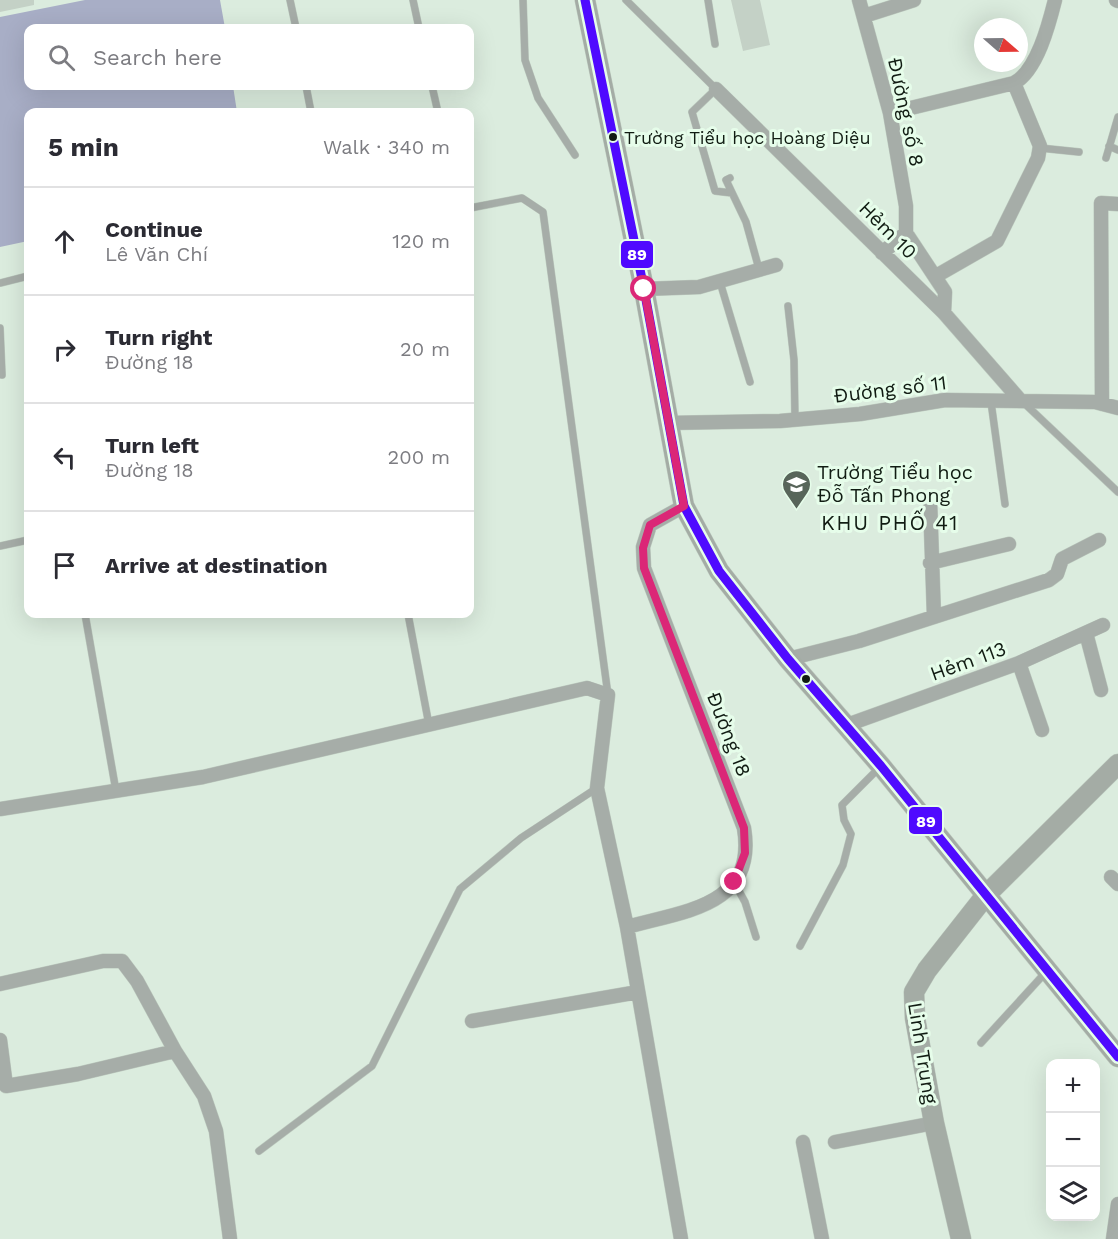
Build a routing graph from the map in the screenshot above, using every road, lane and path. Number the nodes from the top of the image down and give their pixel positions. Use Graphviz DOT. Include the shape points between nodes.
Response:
graph roads {
  1 [pos="290,0"];
  2 [pos="413,0"];
  3 [pos="523,0"];
  4 [pos="585,0"];
  5 [pos="626,0"];
  6 [pos="708,0"];
  7 [pos="860,0"];
  8 [pos="914,0"];
  9 [pos="1055,0"];
  10 [pos="864,16"];
  11 [pos="295,24"];
  12 [pos="418,24"];
  13 [pos="715,44"];
  14 [pos="1014,83"];
  15 [pos="716,89"];
  16 [pos="307,90"];
  17 [pos="433,90"];
  18 [pos="311,108"];
  19 [pos="436,108"];
  20 [pos="890,112"];
  21 [pos="1118,117"];
  22 [pos="1109,146"];
  23 [pos="1040,148"];
  24 [pos="1118,150"];
  25 [pos="1079,152"];
  26 [pos="575,155"];
  27 [pos="1106,158"];
  28 [pos="730,178"];
  29 [pos="732,194"];
  30 [pos="1118,204"];
  31 [pos="474,207"];
  32 [pos="906,233"];
  33 [pos="882,253"];
  34 [pos="777,265"];
  35 [pos="759,269"];
  36 [pos="936,276"];
  37 [pos="24,277"];
  38 [pos="720,282"];
  39 [pos="0,283"];
  40 [pos="644,289"];
  41 [pos="788,306"];
  42 [pos="944,313"];
  43 [pos="0,328"];
  44 [pos="2,375"];
  45 [pos="750,382"];
  46 [pos="1020,400"];
  47 [pos="991,402"];
  48 [pos="1102,404"];
  49 [pos="1118,408"];
  50 [pos="795,419"];
  51 [pos="666,423"];
  52 [pos="1118,492"];
  53 [pos="930,500"];
  54 [pos="1005,504"];
  55 [pos="684,506"];
  56 [pos="1099,540"];
  57 [pos="24,541"];
  58 [pos="1009,544"];
  59 [pos="0,546"];
  60 [pos="930,563"];
  61 [pos="934,616"];
  62 [pos="86,618"];
  63 [pos="409,618"];
  64 [pos="1103,625"];
  65 [pos="1086,633"];
  66 [pos="788,659"];
  67 [pos="1018,663"];
  68 [pos="1101,690"];
  69 [pos="608,695"];
  70 [pos="429,724"];
  71 [pos="844,726"];
  72 [pos="1042,730"];
  73 [pos="1118,764"];
  74 [pos="881,766"];
  75 [pos="597,788"];
  76 [pos="116,791"];
  77 [pos="0,809"];
  78 [pos="734,882"];
  79 [pos="986,895"];
  80 [pos="627,927"];
  81 [pos="756,938"];
  82 [pos="800,946"];
  83 [pos="1047,970"];
  84 [pos="0,984"];
  85 [pos="638,992"];
  86 [pos="472,1021"];
  87 [pos="0,1040"];
  88 [pos="981,1043"];
  89 [pos="175,1050"];
  90 [pos="1118,1057"];
  91 [pos="3,1086"];
  92 [pos="934,1123"];
  93 [pos="803,1142"];
  94 [pos="835,1142"];
  95 [pos="259,1151"];
  96 [pos="1118,1204"];
  97 [pos="230,1239"];
  98 [pos="681,1239"];
  99 [pos="822,1239"];
  100 [pos="961,1239"];
  101 [pos="1113,1239"];
  1 -- 11 [label="lane"];
  2 -- 12 [label="lane"];
  3 -- 26 [label="lane" via="525,60 538,98"];
  4 -- 40 [label="main road"];
  5 -- 15 [label="lane, Hẻm 10"];
  6 -- 13 [label="lane"];
  7 -- 10 [label="street, Đường số 8"];
  8 -- 10 [label="street"];
  9 -- 14 [label="street" via="1048,29 1024,76"];
  10 -- 20 [label="street, Đường số 8"];
  14 -- 20 [label="street"];
  14 -- 23 [label="street"];
  15 -- 29 [label="lane" via="692,112 715,191"];
  15 -- 33 [label="street, Hẻm 10"];
  16 -- 18 [label="lane"];
  17 -- 19 [label="lane"];
  20 -- 32 [label="street, Đường số 8" via="906,206"];
  21 -- 22 [label="lane"];
  22 -- 24 [label="lane"];
  22 -- 27 [label="lane"];
  23 -- 25 [label="lane"];
  23 -- 36 [label="street" via="997,241"];
  28 -- 29 [label="lane" via="726,180"];
  29 -- 35 [label="lane" via="746,222"];
  30 -- 48 [label="street" via="1101,203"];
  31 -- 69 [label="lane" via="522,198 543,212"];
  32 -- 33 [label="street"];
  32 -- 36 [label="street"];
  33 -- 42 [label="street, Hẻm 10"];
  34 -- 35 [label="street"];
  35 -- 38 [label="street"];
  36 -- 42 [label="street" via="945,292"];
  37 -- 39 [label="lane"];
  38 -- 40 [label="street" via="699,287"];
  38 -- 45 [label="lane"];
  40 -- 51 [label="main road"];
  41 -- 50 [label="lane"];
  42 -- 46 [label="street, Hẻm 10"];
  43 -- 44 [label="lane"];
  46 -- 47 [label="street, Đường số 11"];
  46 -- 48 [label="street, Đường số 11"];
  46 -- 52 [label="lane, Hẻm 10"];
  47 -- 50 [label="street, Đường số 11" via="945,400 860,414"];
  47 -- 54 [label="lane"];
  48 -- 49 [label="street, Đường số 11"];
  50 -- 51 [label="street, Đường số 11"];
  51 -- 55 [label="main road"];
  53 -- 60 [label="street"];
  55 -- 66 [label="main road" via="719,571"];
  55 -- 78 [label="street, Đường 18" via="650,525 643,548 644,568 744,828 745,853"];
  56 -- 61 [label="street" via="1062,559 1057,574 1049,580"];
  57 -- 59 [label="lane"];
  58 -- 60 [label="street"];
  60 -- 61 [label="street"];
  61 -- 66 [label="street"];
  62 -- 76 [label="lane"];
  63 -- 70 [label="lane"];
  64 -- 65 [label="street, Hẻm 113"];
  65 -- 67 [label="street, Hẻm 113"];
  65 -- 68 [label="street"];
  66 -- 71 [label="main road"];
  67 -- 71 [label="street, Hẻm 113"];
  67 -- 72 [label="street"];
  69 -- 70 [label="street" via="587,688"];
  69 -- 75 [label="street"];
  70 -- 76 [label="street" via="203,777"];
  71 -- 74 [label="main road"];
  73 -- 79 [label="main road, Linh Trung"];
  74 -- 79 [label="main road"];
  74 -- 82 [label="lane" via="842,805 851,834 843,865"];
  75 -- 80 [label="street"];
  75 -- 95 [label="lane" via="521,838 460,889 372,1066"];
  76 -- 77 [label="street"];
  78 -- 80 [label="street, Đường 18" via="717,900"];
  78 -- 81 [label="lane"];
  79 -- 83 [label="main road"];
  79 -- 92 [label="main road, Linh Trung" via="914,992"];
  80 -- 85 [label="street"];
  83 -- 88 [label="lane"];
  83 -- 90 [label="main road"];
  84 -- 89 [label="street" via="103,961 122,961"];
  85 -- 86 [label="street"];
  85 -- 98 [label="street"];
  87 -- 91 [label="street"];
  89 -- 91 [label="street" via="78,1074"];
  89 -- 97 [label="street" via="204,1096 216,1131"];
  92 -- 94 [label="street"];
  92 -- 100 [label="main road, Linh Trung"];
  93 -- 99 [label="street"];
  96 -- 101 [label="street"];
}
